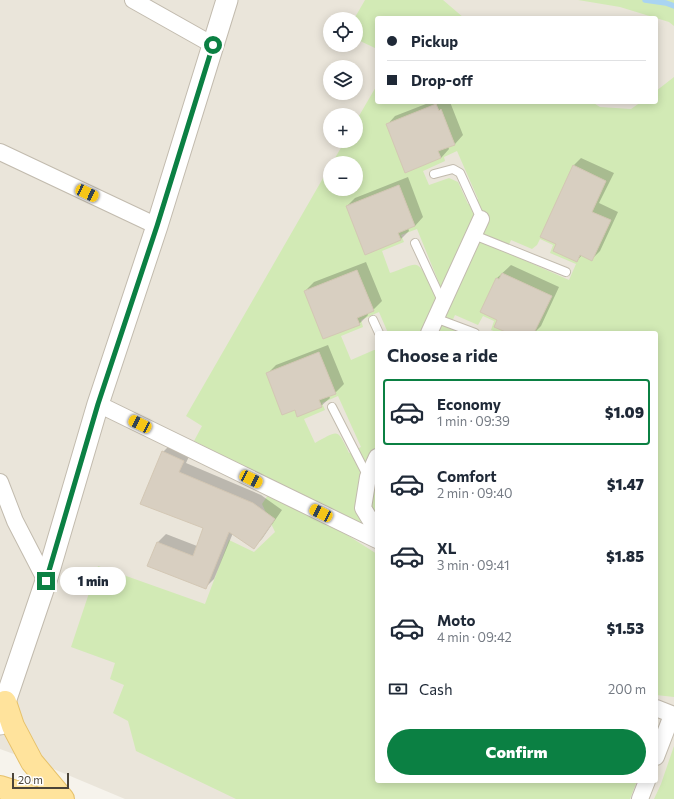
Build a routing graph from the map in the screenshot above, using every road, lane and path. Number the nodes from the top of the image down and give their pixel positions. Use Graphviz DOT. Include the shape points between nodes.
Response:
graph roads {
  1 [pos="133,0"];
  2 [pos="227,0"];
  3 [pos="213,45"];
  4 [pos="0,152"];
  5 [pos="434,174"];
  6 [pos="481,219"];
  7 [pos="157,226"];
  8 [pos="474,235"];
  9 [pos="415,243"];
  10 [pos="566,272"];
  11 [pos="442,303"];
  12 [pos="435,318"];
  13 [pos="373,320"];
  14 [pos="378,331"];
  15 [pos="430,331"];
  16 [pos="470,331"];
  17 [pos="98,404"];
  18 [pos="332,407"];
  19 [pos="375,461"];
  20 [pos="368,477"];
  21 [pos="0,482"];
  22 [pos="375,527"];
  23 [pos="375,539"];
  24 [pos="46,581"];
  25 [pos="2,704"];
  26 [pos="658,709"];
  27 [pos="673,715"];
  28 [pos="0,724"];
  29 [pos="658,752"];
  30 [pos="646,783"];
  31 [pos="0,787"];
  32 [pos="38,799"];
  33 [pos="63,799"];
  34 [pos="640,799"];
  1 -- 3 [label="street"];
  2 -- 3 [label="street"];
  3 -- 7 [label="street"];
  4 -- 7 [label="street"];
  5 -- 6 [label="lane" via="453,168 460,173"];
  6 -- 8 [label="street"];
  7 -- 17 [label="street"];
  8 -- 10 [label="lane"];
  8 -- 11 [label="street"];
  9 -- 11 [label="lane"];
  11 -- 12 [label="street"];
  12 -- 15 [label="street"];
  12 -- 16 [label="lane"];
  13 -- 14 [label="lane"];
  17 -- 23 [label="street"];
  17 -- 24 [label="street"];
  18 -- 20 [label="lane"];
  19 -- 20 [label="street"];
  20 -- 22 [label="street" via="364,508"];
  21 -- 24 [label="street" via="15,521"];
  24 -- 25 [label="street"];
  25 -- 28 [label="street"];
  25 -- 33 [label="main road" via="32,762"];
  26 -- 27 [label="street"];
  27 -- 29 [label="street"];
  30 -- 34 [label="street"];
  31 -- 32 [label="main road"];
}
